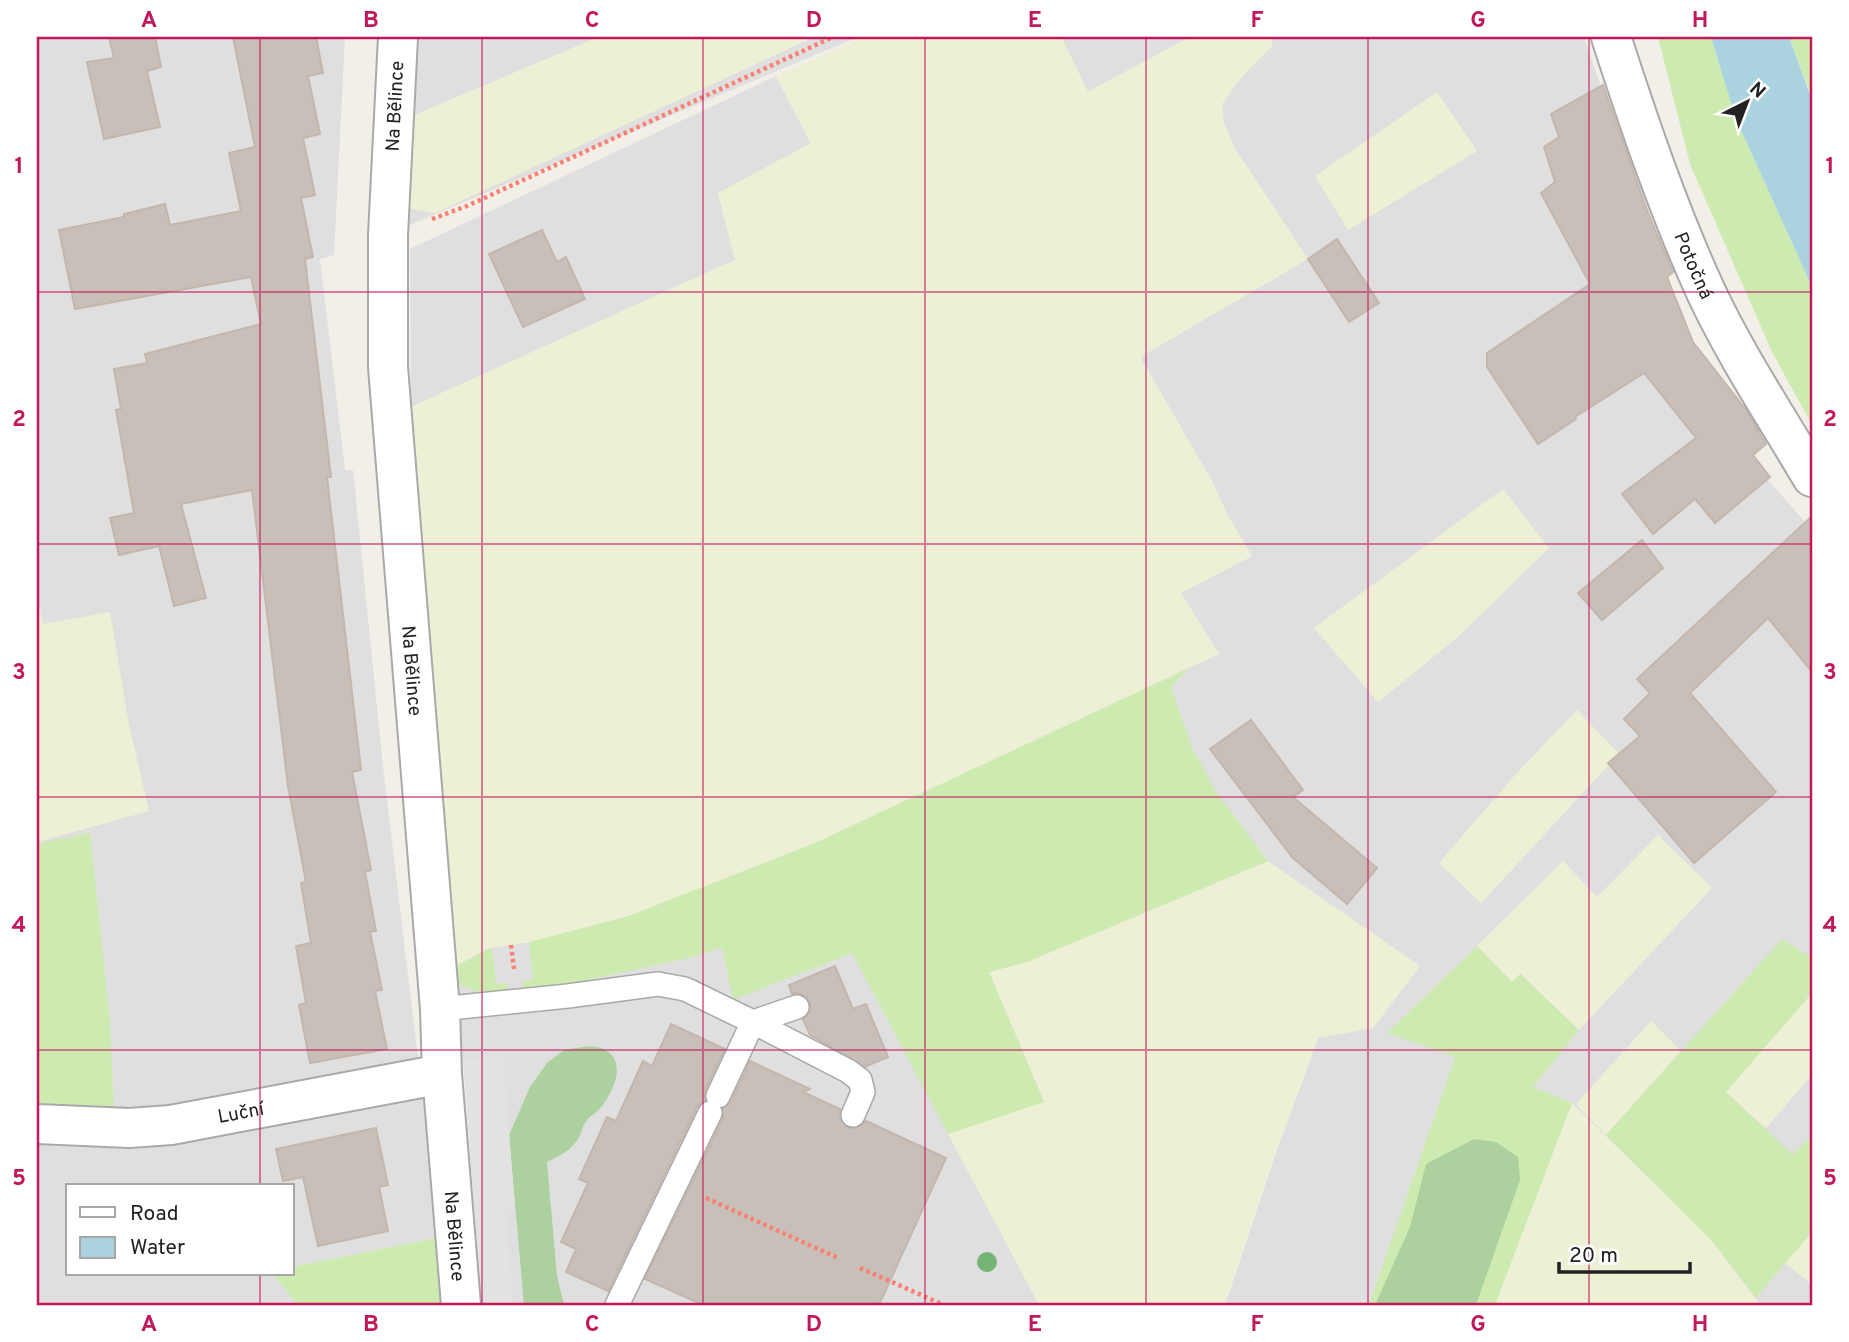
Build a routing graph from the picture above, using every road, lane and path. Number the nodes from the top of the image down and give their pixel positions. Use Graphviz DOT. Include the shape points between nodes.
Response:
graph roads {
  1 [pos="398,37"];
  2 [pos="833,37"];
  3 [pos="1611,37"];
  4 [pos="388,235"];
  5 [pos="1812,477"];
  6 [pos="797,1007"];
  7 [pos="440,1009"];
  8 [pos="752,1022"];
  9 [pos="442,1073"];
  10 [pos="853,1115"];
  11 [pos="37,1124"];
  12 [pos="676,1184"];
  13 [pos="838,1258"];
  14 [pos="860,1268"];
  15 [pos="461,1305"];
  16 [pos="617,1305"];
  17 [pos="944,1305"];
  1 -- 4 [label="street, Na Bělince"];
  2 -- 4 [label="path" via="467,206"];
  3 -- 5 [label="street, Potočná" via="1663,189 1706,293"];
  4 -- 7 [label="street, Na Bělince" via="388,368"];
  6 -- 8 [label="lane"];
  7 -- 8 [label="lane" via="658,984 685,989"];
  7 -- 9 [label="street, Na Bělince"];
  8 -- 10 [label="lane" via="860,1080 863,1092"];
  8 -- 12 [label="lane"];
  9 -- 11 [label="street, Luční" via="171,1125"];
  9 -- 15 [label="street, Na Bělince"];
  12 -- 13 [label="path"];
  12 -- 16 [label="lane"];
  14 -- 17 [label="path"];
}
